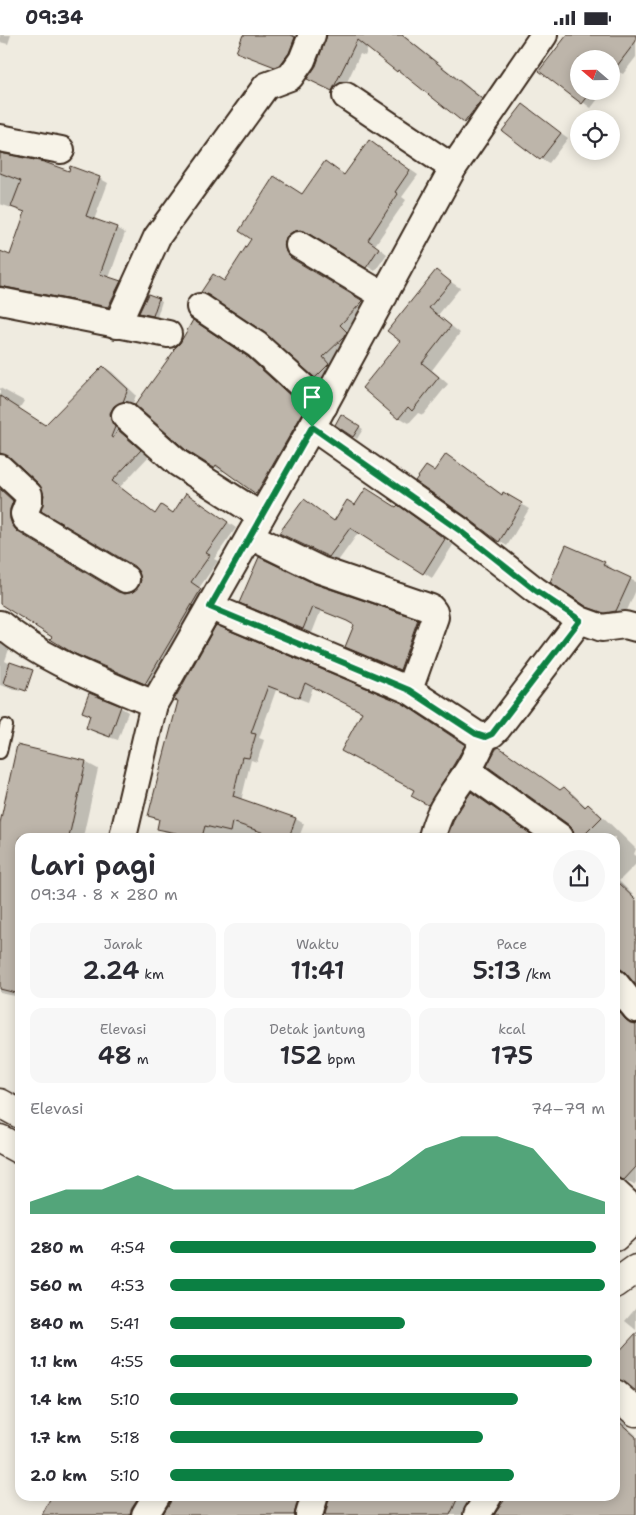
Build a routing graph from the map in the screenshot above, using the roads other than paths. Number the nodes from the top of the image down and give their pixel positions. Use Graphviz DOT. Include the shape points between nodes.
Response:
graph roads {
  1 [pos="312,35"];
  2 [pos="544,35"];
  3 [pos="346,96"];
  4 [pos="0,138"];
  5 [pos="61,150"];
  6 [pos="453,168"];
  7 [pos="299,245"];
  8 [pos="384,296"];
  9 [pos="0,301"];
  10 [pos="200,307"];
  11 [pos="117,325"];
  12 [pos="168,334"];
  13 [pos="125,416"];
  14 [pos="318,417"];
  15 [pos="0,468"];
  16 [pos="256,526"];
  17 [pos="126,579"];
  18 [pos="210,607"];
  19 [pos="580,620"];
  20 [pos="0,624"];
  21 [pos="636,628"];
  22 [pos="409,690"];
  23 [pos="154,704"];
  24 [pos="6,727"];
  25 [pos="485,737"];
  26 [pos="0,752"];
  27 [pos="468,771"];
  28 [pos="124,833"];
  29 [pos="433,833"];
  30 [pos="554,833"];
  31 [pos="620,989"];
  32 [pos="636,1009"];
  33 [pos="0,1103"];
  34 [pos="15,1111"];
  35 [pos="0,1139"];
  36 [pos="15,1147"];
  37 [pos="620,1197"];
  38 [pos="636,1213"];
  39 [pos="620,1232"];
  40 [pos="636,1269"];
  41 [pos="620,1280"];
  42 [pos="620,1398"];
  43 [pos="636,1412"];
  44 [pos="153,1501"];
  45 [pos="313,1501"];
  46 [pos="486,1501"];
  47 [pos="145,1515"];
  48 [pos="309,1515"];
  49 [pos="477,1515"];
  1 -- 11 [label="street" via="297,69 290,77 266,86 167,221 148,254"];
  2 -- 6 [label="street"];
  3 -- 6 [label="street"];
  4 -- 5 [label="street"];
  6 -- 8 [label="street"];
  7 -- 8 [label="street"];
  8 -- 14 [label="street"];
  9 -- 11 [label="street"];
  10 -- 14 [label="street" via="257,345"];
  11 -- 12 [label="street"];
  13 -- 16 [label="street"];
  14 -- 16 [label="street"];
  14 -- 19 [label="street" via="535,590"];
  15 -- 17 [label="street" via="29,495 24,514 26,519"];
  16 -- 18 [label="street"];
  16 -- 22 [label="street" via="320,570 431,608 435,617"];
  18 -- 22 [label="street"];
  18 -- 23 [label="street"];
  19 -- 21 [label="street" via="602,628 625,625"];
  19 -- 25 [label="street" via="498,728"];
  20 -- 23 [label="street" via="53,661"];
  22 -- 25 [label="street"];
  23 -- 28 [label="street"];
  24 -- 26 [label="lane"];
  25 -- 27 [label="street"];
  27 -- 29 [label="street" via="443,806"];
  27 -- 30 [label="street"];
  31 -- 32 [label="street"];
  33 -- 34 [label="street"];
  35 -- 36 [label="street"];
  37 -- 38 [label="street"];
  38 -- 39 [label="street"];
  40 -- 41 [label="street"];
  42 -- 43 [label="street"];
  44 -- 47 [label="street"];
  45 -- 48 [label="street"];
  46 -- 49 [label="street"];
}
